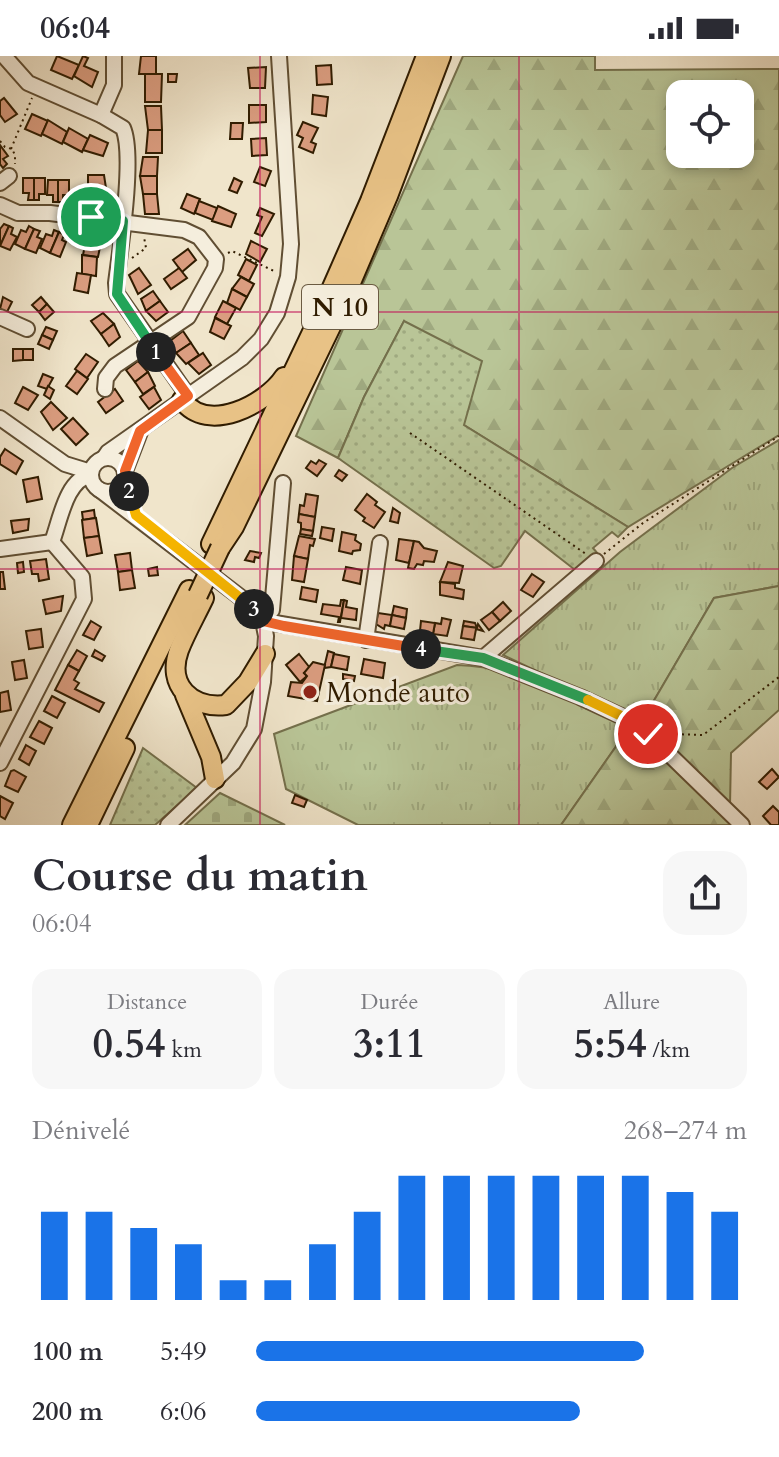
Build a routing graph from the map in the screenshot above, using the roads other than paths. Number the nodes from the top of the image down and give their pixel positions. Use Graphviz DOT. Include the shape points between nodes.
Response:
graph roads {
  1 [pos="4,56"];
  2 [pos="114,56"];
  3 [pos="279,56"];
  4 [pos="426,56"];
  5 [pos="441,56"];
  6 [pos="101,115"];
  7 [pos="0,205"];
  8 [pos="123,221"];
  9 [pos="321,312"];
  10 [pos="0,317"];
  11 [pos="27,329"];
  12 [pos="149,341"];
  13 [pos="105,389"];
  14 [pos="185,398"];
  15 [pos="0,418"];
  16 [pos="140,431"];
  17 [pos="65,464"];
  18 [pos="96,473"];
  19 [pos="126,474"];
  20 [pos="283,483"];
  21 [pos="70,488"];
  22 [pos="66,504"];
  23 [pos="136,515"];
  24 [pos="52,542"];
  25 [pos="380,543"];
  26 [pos="219,548"];
  27 [pos="0,549"];
  28 [pos="596,561"];
  29 [pos="197,594"];
  30 [pos="263,621"];
  31 [pos="366,640"];
  32 [pos="265,654"];
  33 [pos="483,658"];
  34 [pos="185,694"];
  35 [pos="0,763"];
  36 [pos="215,779"];
  37 [pos="72,825"];
  38 [pos="88,825"];
  39 [pos="168,825"];
  40 [pos="742,825"];
  1 -- 6 [label="street" via="37,87"];
  2 -- 6 [label="street" via="114,85"];
  3 -- 14 [label="street" via="291,244 288,277 277,313 253,349"];
  4 -- 9 [label="main road, N 10"];
  5 -- 26 [label="main road, N 10" via="341,306"];
  6 -- 8 [label="street" via="119,124 126,135"];
  7 -- 8 [label="street" via="18,213"];
  8 -- 12 [label="street" via="117,294"];
  8 -- 12 [label="street" via="184,230 199,237 216,259 188,317"];
  9 -- 14 [label="main road" via="283,379 266,397 236,412 208,415 194,411"];
  9 -- 26 [label="main road, N 10"];
  10 -- 11 [label="street"];
  12 -- 13 [label="street" via="115,366"];
  12 -- 14 [label="street"];
  14 -- 16 [label="street"];
  15 -- 17 [label="street"];
  16 -- 18 [label="street" via="108,452"];
  16 -- 19 [label="street"];
  17 -- 18 [label="street"];
  17 -- 21 [label="street"];
  18 -- 19 [label="street" via="115,459"];
  18 -- 19 [label="street" via="109,493 118,489"];
  18 -- 21 [label="street"];
  18 -- 22 [label="street"];
  18 -- 23 [label="street"];
  19 -- 23 [label="street"];
  20 -- 30 [label="street" via="272,610"];
  21 -- 22 [label="street"];
  22 -- 24 [label="street"];
  23 -- 30 [label="street"];
  24 -- 27 [label="street"];
  24 -- 35 [label="street" via="82,577 84,599"];
  25 -- 31 [label="street"];
  26 -- 29 [label="main road, N 10, bridge"];
  28 -- 33 [label="street"];
  29 -- 34 [label="main road" via="177,661"];
  29 -- 37 [label="main road, N 10"];
  29 -- 38 [label="main road, N 10"];
  30 -- 31 [label="street"];
  30 -- 32 [label="street"];
  31 -- 33 [label="street"];
  32 -- 34 [label="main road" via="226,705 207,706"];
  32 -- 36 [label="street" via="254,729 233,763"];
  33 -- 40 [label="street" via="643,729"];
  34 -- 36 [label="main road"];
  36 -- 39 [label="street"];
}
